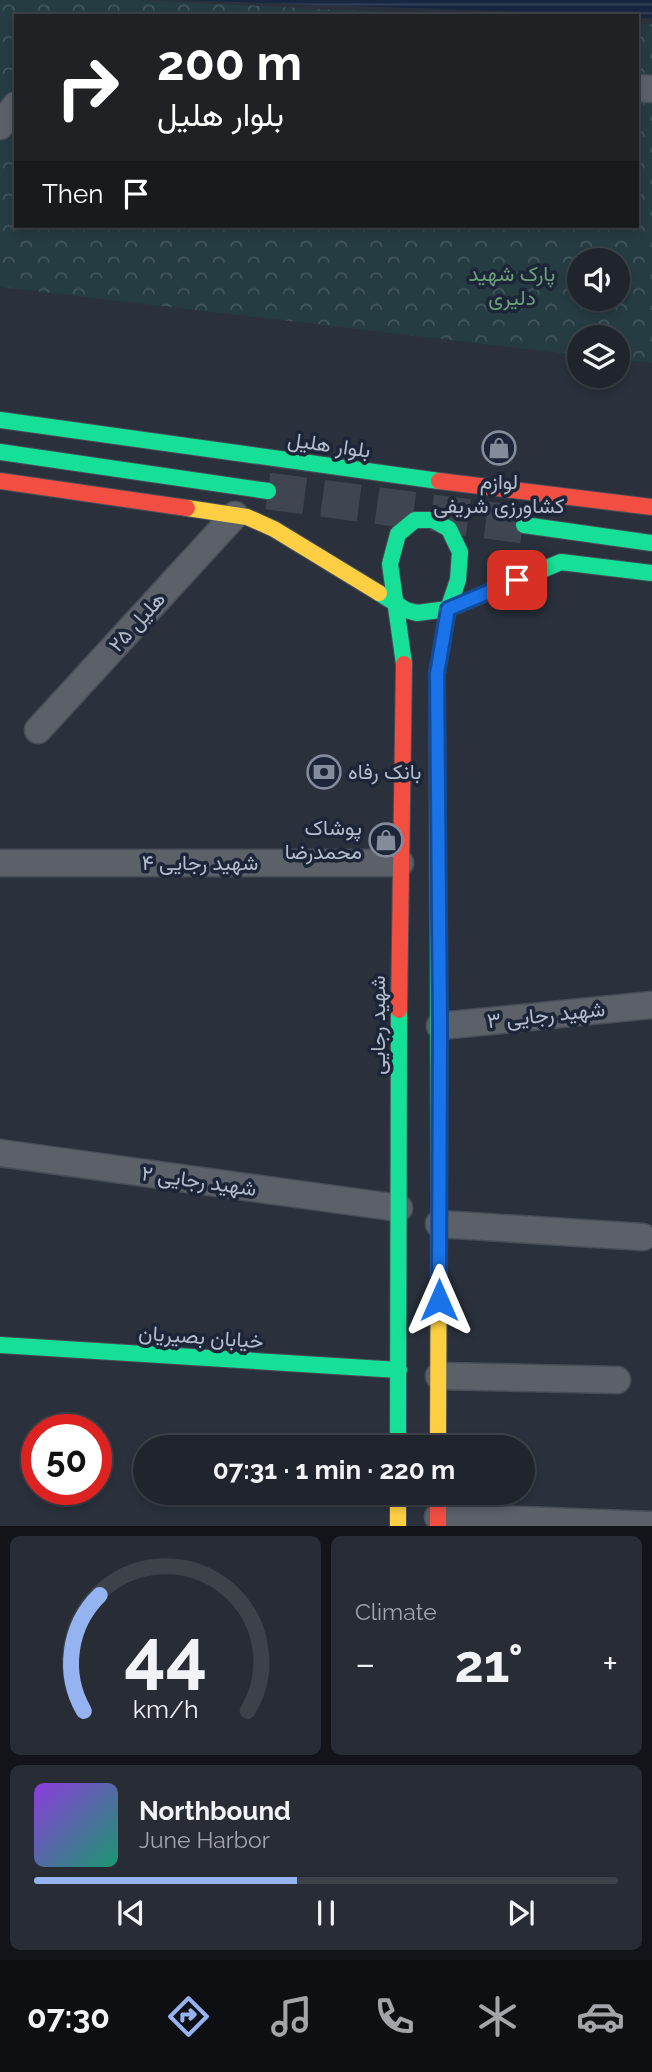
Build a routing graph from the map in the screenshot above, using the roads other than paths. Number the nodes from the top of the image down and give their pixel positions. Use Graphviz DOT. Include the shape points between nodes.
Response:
graph roads {
  1 [pos="14,108"];
  2 [pos="0,126"];
  3 [pos="0,420"];
  4 [pos="0,452"];
  5 [pos="0,481"];
  6 [pos="268,491"];
  7 [pos="652,507"];
  8 [pos="235,515"];
  9 [pos="524,525"];
  10 [pos="652,543"];
  11 [pos="652,573"];
  12 [pos="396,604"];
  13 [pos="448,609"];
  14 [pos="38,730"];
  15 [pos="0,863"];
  16 [pos="400,863"];
  17 [pos="652,1004"];
  18 [pos="440,1026"];
  19 [pos="0,1153"];
  20 [pos="399,1208"];
  21 [pos="439,1224"];
  22 [pos="643,1237"];
  23 [pos="0,1345"];
  24 [pos="399,1370"];
  25 [pos="439,1376"];
  26 [pos="617,1380"];
  27 [pos="398,1435"];
  28 [pos="438,1435"];
  29 [pos="398,1505"];
  30 [pos="438,1512"];
  31 [pos="652,1525"];
  32 [pos="398,1526"];
  1 -- 2 [label="street"];
  3 -- 7 [label="main road, بلوار هلیل"];
  4 -- 6 [label="main road"];
  5 -- 8 [label="main road"];
  8 -- 12 [label="main road" via="274,529"];
  8 -- 14 [label="street, هلیل ۲۵"];
  9 -- 10 [label="main road"];
  11 -- 13 [label="main road" via="561,562"];
  12 -- 13 [label="main road" via="417,613"];
  12 -- 13 [label="main road" via="390,564 398,534 415,520 433,520 449,529 460,552 458,580"];
  12 -- 16 [label="main road, شهید رجایی" via="405,668"];
  13 -- 18 [label="main road" via="437,674"];
  15 -- 16 [label="street, شهید رجایی ۴"];
  16 -- 20 [label="main road, شهید رجایی"];
  17 -- 18 [label="street, شهید رجایی ۳"];
  18 -- 21 [label="main road"];
  19 -- 20 [label="street, شهید رجایی ۲"];
  20 -- 24 [label="main road, شهید رجایی"];
  21 -- 22 [label="street"];
  21 -- 25 [label="main road"];
  23 -- 24 [label="main road, خیابان بصیریان"];
  24 -- 27 [label="main road, شهید رجایی"];
  25 -- 26 [label="street"];
  25 -- 28 [label="main road"];
  29 -- 32 [label="main road"];
  30 -- 31 [label="street"];
}
